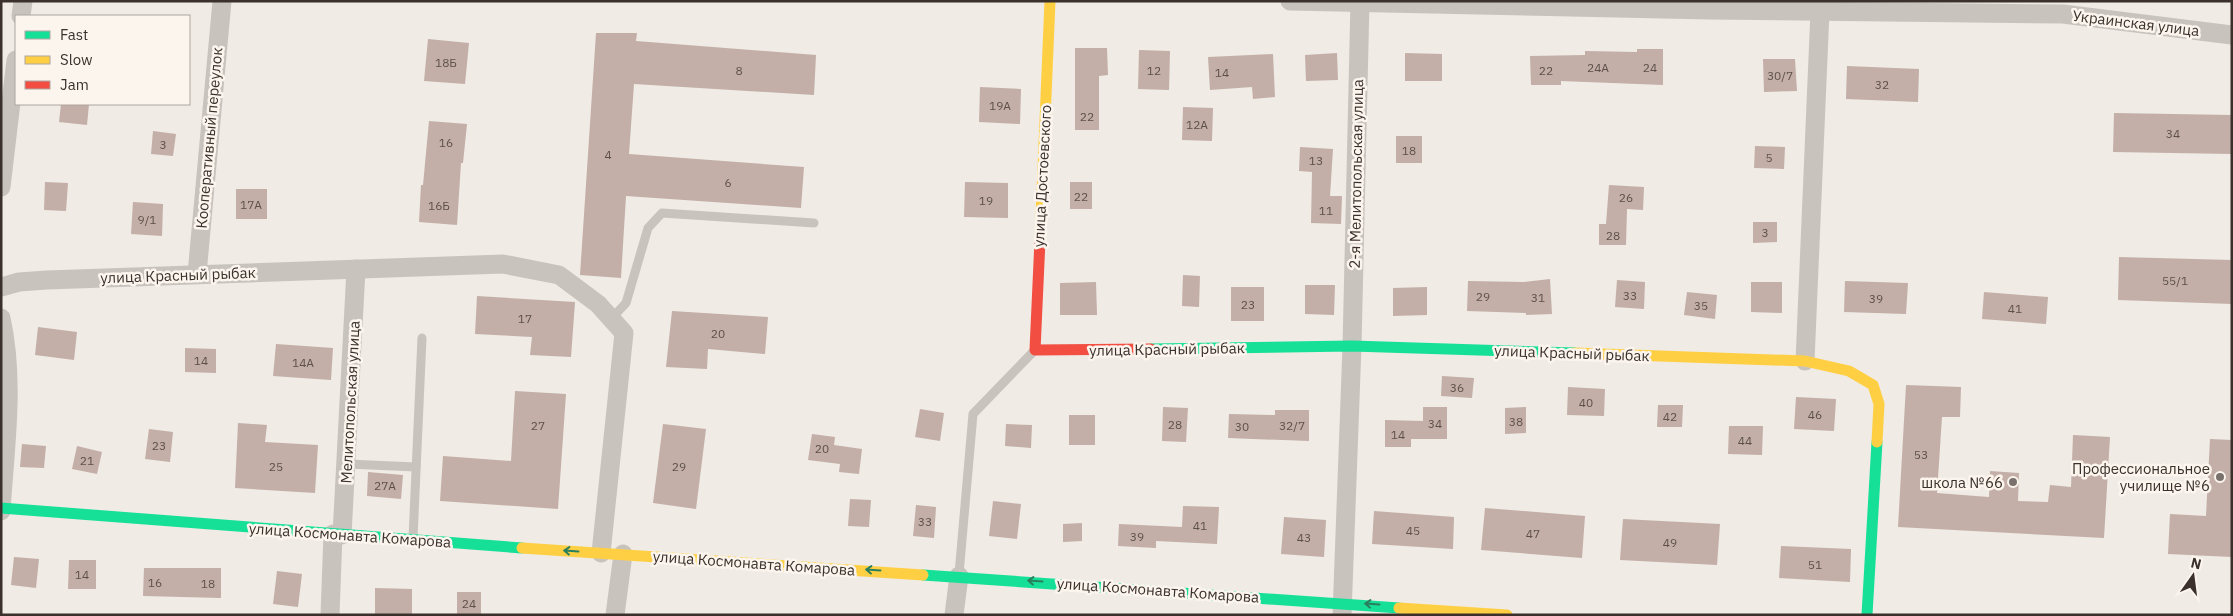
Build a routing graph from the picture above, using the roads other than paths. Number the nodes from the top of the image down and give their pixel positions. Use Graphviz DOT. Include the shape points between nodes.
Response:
graph roads {
  1 [pos="23,1"];
  2 [pos="222,1"];
  3 [pos="1050,1"];
  4 [pos="1290,1"];
  5 [pos="1360,2"];
  6 [pos="1709,6"];
  7 [pos="2011,8"];
  8 [pos="1820,12"];
  9 [pos="21,15"];
  10 [pos="2232,35"];
  11 [pos="15,68"];
  12 [pos="1,187"];
  13 [pos="814,223"];
  14 [pos="356,269"];
  15 [pos="197,274"];
  16 [pos="1,287"];
  17 [pos="1,318"];
  18 [pos="612,318"];
  19 [pos="422,338"];
  20 [pos="1352,346"];
  21 [pos="1035,350"];
  22 [pos="1805,361"];
  23 [pos="347,464"];
  24 [pos="416,467"];
  25 [pos="1,509"];
  26 [pos="337,535"];
  27 [pos="412,540"];
  28 [pos="601,552"];
  29 [pos="623,554"];
  30 [pos="958,576"];
  31 [pos="1343,608"];
  32 [pos="330,615"];
  33 [pos="615,615"];
  34 [pos="954,615"];
  35 [pos="1507,615"];
  36 [pos="1867,615"];
  1 -- 9 [label="street"];
  2 -- 15 [label="street, Кооперативный переулок"];
  3 -- 21 [label="main road, улица Достоевского"];
  4 -- 5 [label="street, Украинская улица"];
  5 -- 6 [label="street, Украинская улица"];
  5 -- 20 [label="street, 2-я Мелитопольская улица"];
  6 -- 8 [label="street, Украинская улица"];
  7 -- 8 [label="street, Украинская улица"];
  7 -- 10 [label="street, Украинская улица"];
  8 -- 22 [label="street"];
  11 -- 12 [label="street"];
  13 -- 18 [label="lane" via="662,213 648,228 626,302"];
  14 -- 15 [label="street, улица Красный рыбак"];
  14 -- 18 [label="street, улица Красный рыбак" via="503,264 559,275"];
  14 -- 23 [label="street, Мелитопольская улица"];
  15 -- 16 [label="street, улица Красный рыбак" via="47,280"];
  17 -- 25 [label="street" via="10,413"];
  18 -- 28 [label="street" via="624,332"];
  19 -- 24 [label="lane"];
  20 -- 21 [label="main road, улица Красный рыбак"];
  20 -- 22 [label="main road, улица Красный рыбак"];
  20 -- 31 [label="street, 2-я Мелитопольская улица"];
  21 -- 30 [label="lane" via="973,414"];
  22 -- 36 [label="main road, улица Красный рыбак" via="1849,372 1873,385 1879,404"];
  23 -- 24 [label="lane"];
  23 -- 26 [label="street, Мелитопольская улица"];
  24 -- 27 [label="lane"];
  25 -- 26 [label="main road, улица Космонавта Комарова"];
  26 -- 27 [label="main road, улица Космонавта Комарова"];
  26 -- 32 [label="street, Мелитопольская улица"];
  28 -- 27 [label="main road, улица Космонавта Комарова, one-way"];
  28 -- 29 [label="main road, улица Космонавта Комарова"];
  30 -- 29 [label="main road, улица Космонавта Комарова, one-way"];
  29 -- 33 [label="street"];
  31 -- 30 [label="main road, улица Космонавта Комарова, one-way"];
  30 -- 34 [label="street"];
  35 -- 31 [label="main road, улица Космонавта Комарова, one-way"];
}
